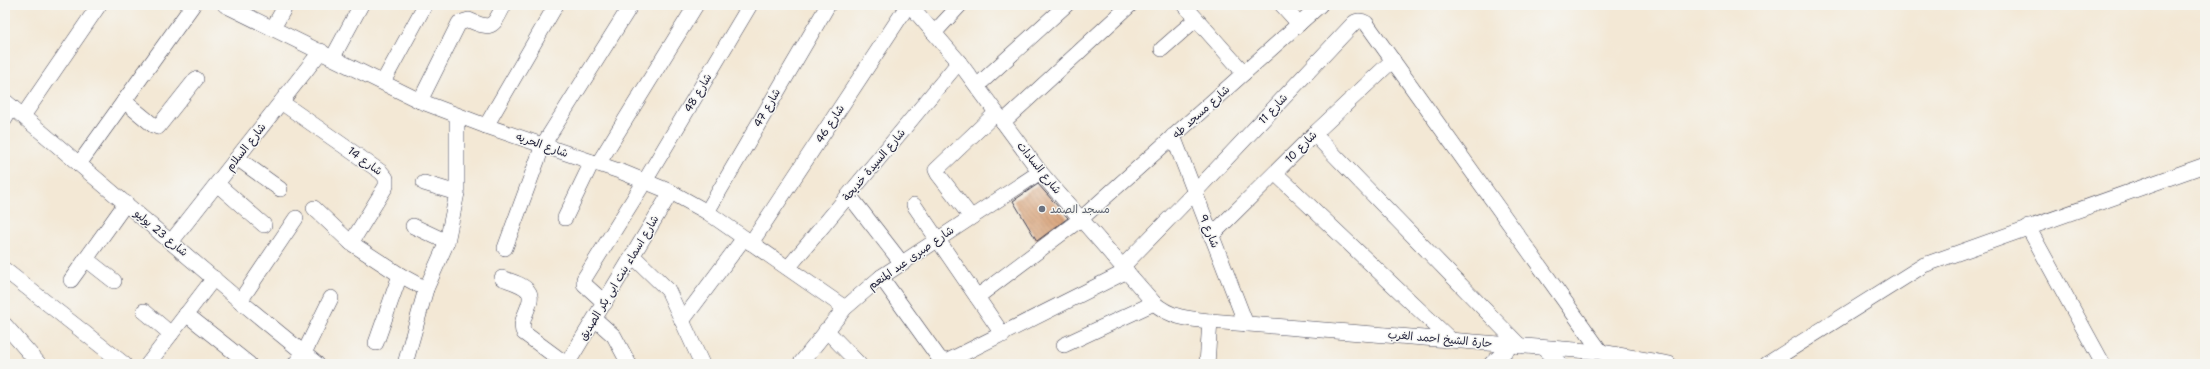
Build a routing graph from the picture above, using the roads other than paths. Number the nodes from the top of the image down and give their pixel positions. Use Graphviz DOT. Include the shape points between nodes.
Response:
graph roads {
  1 [pos="99,5"];
  2 [pos="193,5"];
  3 [pos="225,5"];
  4 [pos="286,5"];
  5 [pos="361,5"];
  6 [pos="425,5"];
  7 [pos="504,5"];
  8 [pos="556,5"];
  9 [pos="632,5"];
  10 [pos="696,5"];
  11 [pos="750,5"];
  12 [pos="828,5"];
  13 [pos="909,5"];
  14 [pos="960,5"];
  15 [pos="1066,5"];
  16 [pos="1130,5"];
  17 [pos="1184,5"];
  18 [pos="1282,5"];
  19 [pos="1320,5"];
  20 [pos="1196,19"];
  21 [pos="1299,24"];
  22 [pos="273,28"];
  23 [pos="934,33"];
  24 [pos="1162,49"];
  25 [pos="327,54"];
  26 [pos="1392,60"];
  27 [pos="959,62"];
  28 [pos="1244,73"];
  29 [pos="196,79"];
  30 [pos="383,82"];
  31 [pos="977,86"];
  32 [pos="124,101"];
  33 [pos="420,101"];
  34 [pos="281,102"];
  35 [pos="11,111"];
  36 [pos="457,116"];
  37 [pos="1000,118"];
  38 [pos="486,126"];
  39 [pos="1314,134"];
  40 [pos="1173,136"];
  41 [pos="543,145"];
  42 [pos="238,158"];
  43 [pos="595,163"];
  44 [pos="79,164"];
  45 [pos="2205,165"];
  46 [pos="1040,172"];
  47 [pos="1275,173"];
  48 [pos="645,181"];
  49 [pos="424,183"];
  50 [pos="217,184"];
  51 [pos="280,189"];
  52 [pos="671,192"];
  53 [pos="457,193"];
  54 [pos="1194,193"];
  55 [pos="848,195"];
  56 [pos="126,203"];
  57 [pos="914,204"];
  58 [pos="314,208"];
  59 [pos="707,212"];
  60 [pos="971,217"];
  61 [pos="296,218"];
  62 [pos="565,218"];
  63 [pos="1082,218"];
  64 [pos="264,225"];
  65 [pos="413,226"];
  66 [pos="2028,227"];
  67 [pos="1211,236"];
  68 [pos="938,239"];
  69 [pos="748,240"];
  70 [pos="171,242"];
  71 [pos="447,242"];
  72 [pos="352,243"];
  73 [pos="505,248"];
  74 [pos="633,256"];
  75 [pos="86,259"];
  76 [pos="901,262"];
  77 [pos="788,268"];
  78 [pos="1125,268"];
  79 [pos="5,270"];
  80 [pos="400,275"];
  81 [pos="880,277"];
  82 [pos="214,278"];
  83 [pos="502,278"];
  84 [pos="71,280"];
  85 [pos="114,281"];
  86 [pos="426,289"];
  87 [pos="977,297"];
  88 [pos="330,298"];
  89 [pos="240,301"];
  90 [pos="605,303"];
  91 [pos="1154,303"];
  92 [pos="845,308"];
  93 [pos="144,311"];
  94 [pos="186,314"];
  95 [pos="595,319"];
  96 [pos="682,321"];
  97 [pos="1210,321"];
  98 [pos="1246,324"];
  99 [pos="5,325"];
  100 [pos="826,330"];
  101 [pos="171,334"];
  102 [pos="1003,335"];
  103 [pos="1451,340"];
  104 [pos="376,343"];
  105 [pos="1064,345"];
  106 [pos="1516,345"];
  107 [pos="1543,348"];
  108 [pos="1601,352"];
  109 [pos="299,358"];
  110 [pos="39,364"];
  111 [pos="124,364"];
  112 [pos="148,364"];
  113 [pos="249,364"];
  114 [pos="318,364"];
  115 [pos="406,364"];
  116 [pos="567,364"];
  117 [pos="629,364"];
  118 [pos="702,364"];
  119 [pos="800,364"];
  120 [pos="859,364"];
  121 [pos="1207,364"];
  122 [pos="1491,364"];
  123 [pos="1560,364"];
  124 [pos="1666,364"];
  125 [pos="1767,364"];
  126 [pos="2103,364"];
  1 -- 35 [label="street"];
  2 -- 32 [label="street"];
  3 -- 22 [label="street, شارع الحريه"];
  4 -- 22 [label="street"];
  5 -- 25 [label="street, شارع السلام"];
  6 -- 30 [label="street"];
  7 -- 33 [label="street" via="495,23 489,27 469,20 459,23"];
  8 -- 38 [label="street"];
  9 -- 41 [label="street"];
  10 -- 43 [label="street"];
  11 -- 48 [label="street, شارع 48"];
  12 -- 59 [label="street, شارع 47"];
  13 -- 23 [label="street, شارع السادات"];
  13 -- 69 [label="street, شارع 46"];
  14 -- 23 [label="street"];
  15 -- 31 [label="street"];
  16 -- 37 [label="street"];
  17 -- 20 [label="street"];
  18 -- 21 [label="street"];
  19 -- 21 [label="street, شارع مسجد طه"];
  20 -- 24 [label="street"];
  20 -- 28 [label="street"];
  21 -- 28 [label="street, شارع مسجد طه"];
  22 -- 25 [label="street, شارع الحريه"];
  23 -- 27 [label="street, شارع السادات"];
  25 -- 30 [label="street, شارع الحريه"];
  25 -- 34 [label="street, شارع السلام"];
  26 -- 39 [label="street, شارع 10"];
  26 -- 54 [label="street, شارع 11" via="1366,23 1358,20"];
  26 -- 108 [label="street"];
  27 -- 31 [label="street, شارع السادات"];
  27 -- 55 [label="street, شارع السيدة خديجة"];
  28 -- 40 [label="street, شارع مسجد طه"];
  29 -- 32 [label="street" via="158,127"];
  30 -- 33 [label="street, شارع الحريه"];
  31 -- 37 [label="street, شارع السادات"];
  32 -- 44 [label="street"];
  33 -- 36 [label="street, شارع الحريه"];
  34 -- 42 [label="street, شارع السلام"];
  34 -- 72 [label="street, شارع 14" via="386,178 386,186"];
  35 -- 44 [label="street, شارع 23 يوليو"];
  36 -- 38 [label="street, شارع الحريه"];
  36 -- 53 [label="street"];
  37 -- 46 [label="street, شارع السادات"];
  37 -- 60 [label="street" via="936,170"];
  38 -- 41 [label="street, شارع الحريه"];
  39 -- 47 [label="street, شارع 10"];
  39 -- 106 [label="street"];
  40 -- 54 [label="street, شارع 9"];
  40 -- 63 [label="street, شارع مسجد طه"];
  41 -- 43 [label="street, شارع الحريه"];
  41 -- 73 [label="street"];
  42 -- 50 [label="street, شارع السلام"];
  42 -- 51 [label="street"];
  43 -- 48 [label="street, شارع الحريه"];
  43 -- 62 [label="street"];
  44 -- 56 [label="street, شارع 23 يوليو"];
  45 -- 66 [label="street"];
  46 -- 60 [label="street, شارع صبرى عبد المنعم"];
  46 -- 63 [label="street, شارع السادات"];
  47 -- 67 [label="street, شارع 10"];
  47 -- 103 [label="street"];
  48 -- 52 [label="street, شارع الحريه"];
  48 -- 90 [label="street, شارع 48" via="584,279 585,285"];
  49 -- 53 [label="street"];
  50 -- 64 [label="street"];
  50 -- 70 [label="street, شارع السلام"];
  52 -- 59 [label="street, شارع الحريه"];
  52 -- 74 [label="street, شارع اسماء بنت ابى بكر الصديق"];
  53 -- 71 [label="street"];
  54 -- 67 [label="street, شارع 9"];
  54 -- 78 [label="street, شارع 11"];
  55 -- 76 [label="street"];
  55 -- 77 [label="street, شارع السيدة خديجة"];
  56 -- 70 [label="street, شارع 23 يوليو"];
  56 -- 75 [label="street"];
  57 -- 68 [label="street"];
  58 -- 72 [label="street"];
  59 -- 69 [label="street, شارع الحريه"];
  60 -- 68 [label="street, شارع صبرى عبد المنعم"];
  61 -- 89 [label="street"];
  63 -- 78 [label="street, شارع السادات"];
  63 -- 87 [label="street, شارع مسجد طه"];
  65 -- 71 [label="street"];
  66 -- 125 [label="street" via="1924,265"];
  66 -- 126 [label="street"];
  67 -- 98 [label="street, شارع 9"];
  68 -- 76 [label="street, شارع صبرى عبد المنعم"];
  68 -- 87 [label="street"];
  69 -- 77 [label="street, شارع الحريه"];
  69 -- 96 [label="street, شارع 46"];
  70 -- 82 [label="street, شارع 23 يوليو"];
  71 -- 86 [label="street"];
  72 -- 80 [label="street"];
  74 -- 90 [label="street, شارع اسماء بنت ابى بكر الصديق"];
  74 -- 96 [label="street" via="665,286"];
  75 -- 84 [label="street"];
  75 -- 85 [label="street"];
  76 -- 81 [label="street, شارع صبرى عبد المنعم"];
  77 -- 92 [label="street, شارع الحريه"];
  78 -- 91 [label="street, شارع السادات"];
  78 -- 102 [label="street, شارع 11"];
  79 -- 111 [label="street"];
  80 -- 86 [label="street"];
  80 -- 104 [label="street"];
  81 -- 92 [label="street, شارع صبرى عبد المنعم"];
  81 -- 102 [label="street, شارع 11" via="939,358 946,362"];
  82 -- 89 [label="street, شارع 23 يوليو"];
  82 -- 94 [label="street"];
  83 -- 116 [label="street" via="526,289 529,293 522,327 526,334"];
  86 -- 115 [label="street"];
  87 -- 102 [label="street"];
  88 -- 109 [label="street"];
  89 -- 109 [label="street, شارع 23 يوليو"];
  90 -- 95 [label="street, شارع اسماء بنت ابى بكر الصديق"];
  91 -- 97 [label="street, شارع السادات" via="1176,317"];
  91 -- 105 [label="street"];
  92 -- 100 [label="street, شارع صبرى عبد المنعم"];
  93 -- 101 [label="street"];
  94 -- 101 [label="street"];
  94 -- 113 [label="street"];
  95 -- 116 [label="street, شارع اسماء بنت ابى بكر الصديق"];
  95 -- 117 [label="street" via="614,336"];
  96 -- 118 [label="street"];
  97 -- 98 [label="street, حارة الشيخ احمد الغرب"];
  97 -- 121 [label="street"];
  98 -- 103 [label="street, حارة الشيخ احمد الغرب"];
  99 -- 110 [label="street"];
  100 -- 119 [label="street, شارع صبرى عبد المنعم"];
  100 -- 120 [label="street"];
  101 -- 112 [label="street"];
  103 -- 106 [label="street, حارة الشيخ احمد الغرب"];
  106 -- 107 [label="street, حارة الشيخ احمد الغرب"];
  106 -- 122 [label="street"];
  107 -- 108 [label="street, حارة الشيخ احمد الغرب"];
  107 -- 123 [label="street"];
  108 -- 124 [label="street, حارة الشيخ احمد الغرب"];
  109 -- 114 [label="street, شارع 23 يوليو"];
}
